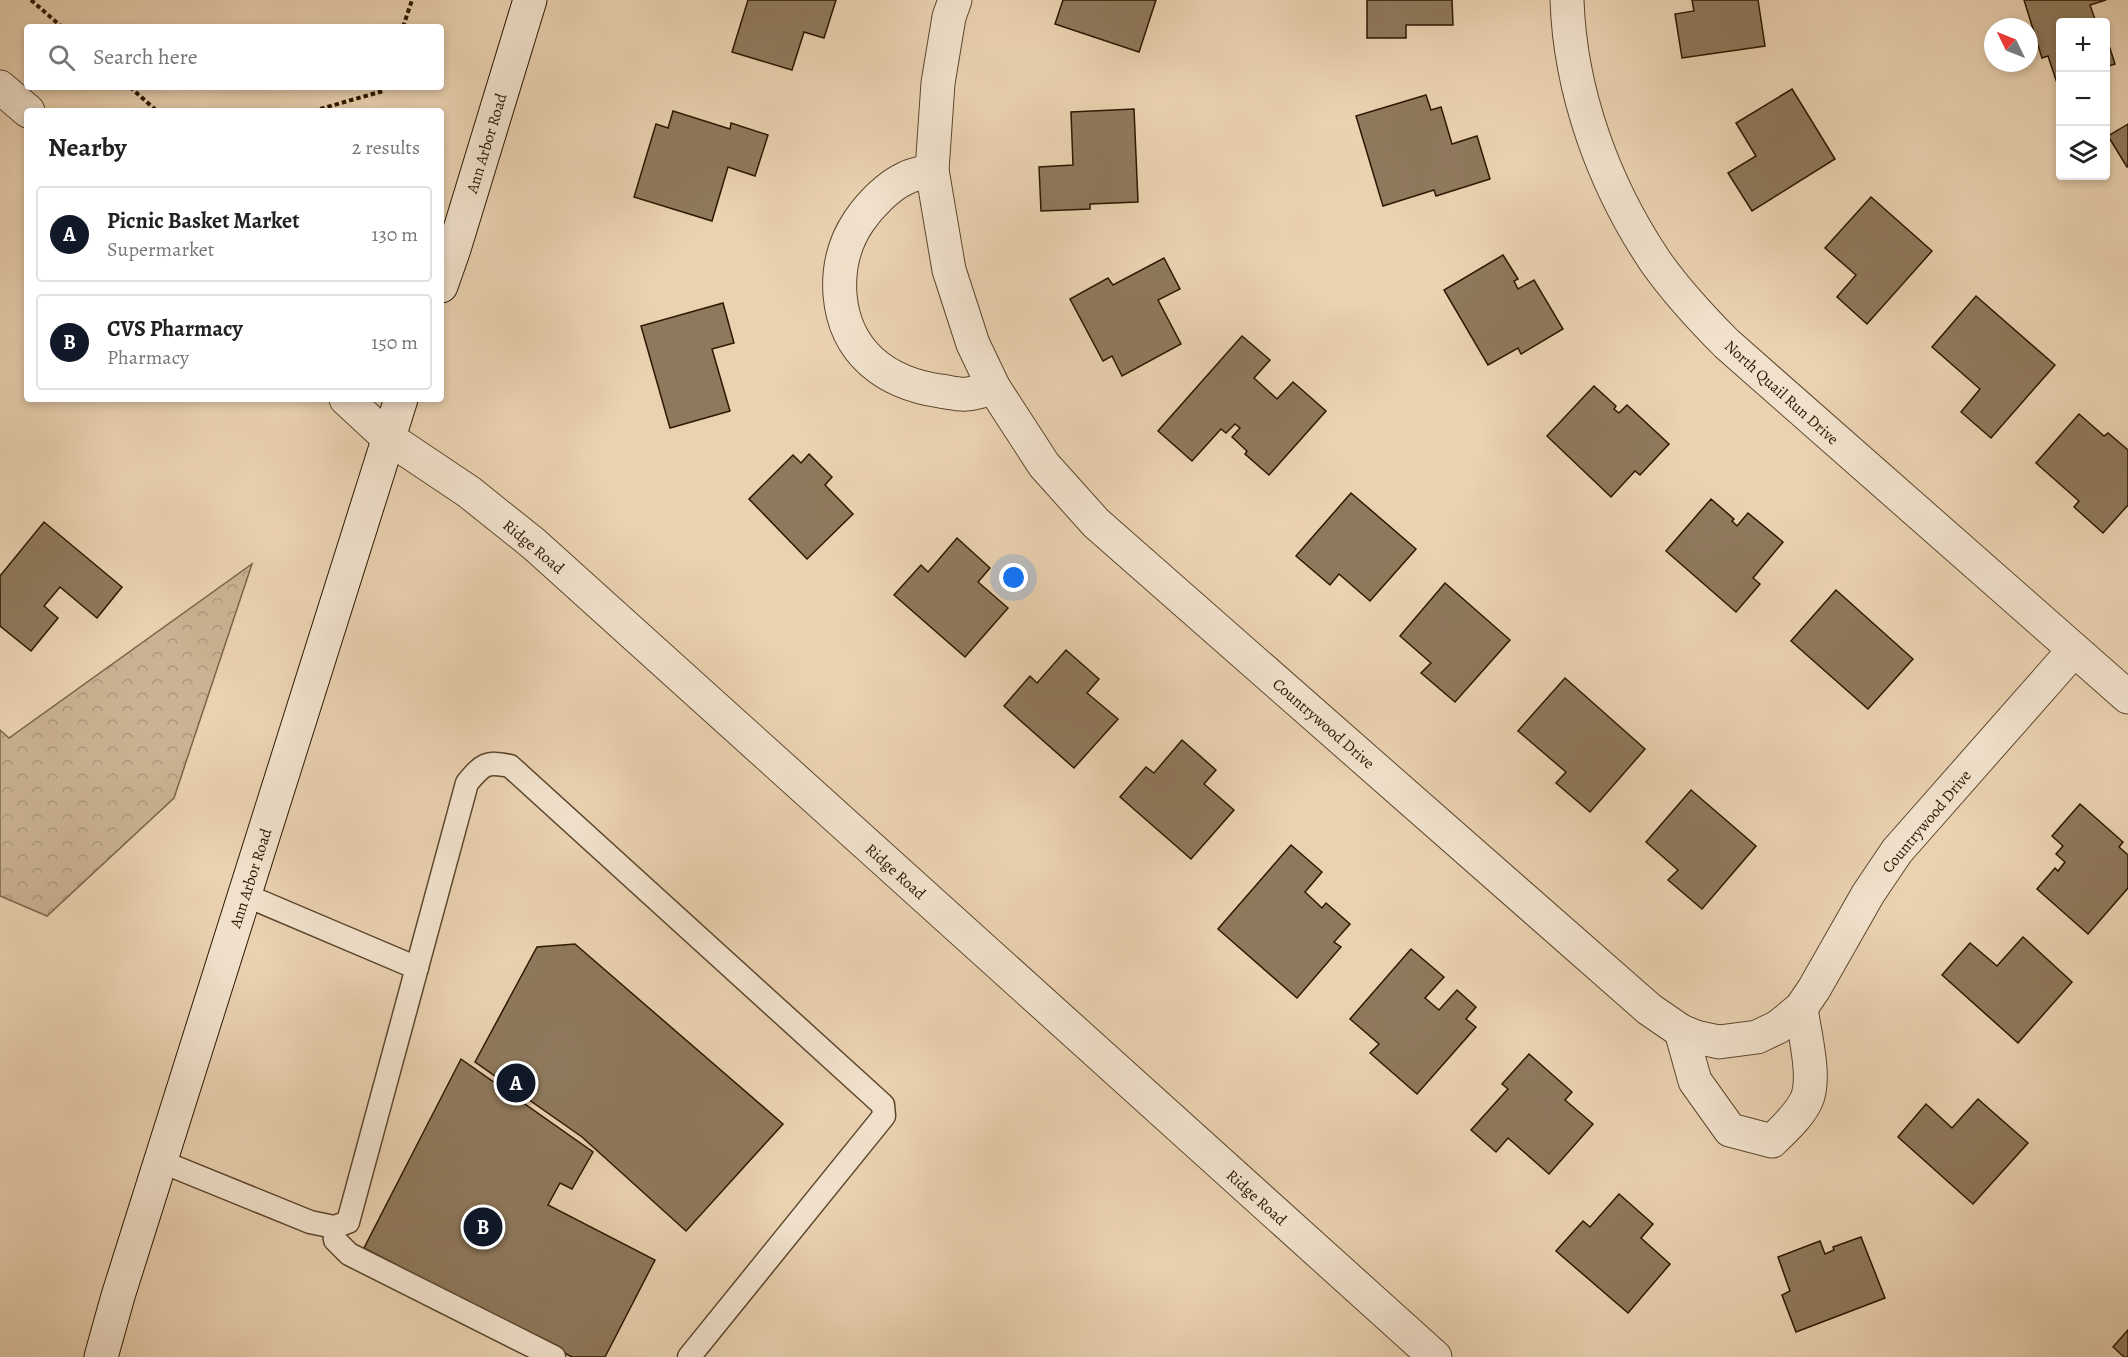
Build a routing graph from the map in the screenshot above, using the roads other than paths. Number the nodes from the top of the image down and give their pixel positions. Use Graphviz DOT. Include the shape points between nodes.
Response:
graph roads {
  1 [pos="530,0"];
  2 [pos="955,0"];
  3 [pos="1567,0"];
  4 [pos="0,87"];
  5 [pos="24,108"];
  6 [pos="932,170"];
  7 [pos="444,277"];
  8 [pos="994,388"];
  9 [pos="349,402"];
  10 [pos="400,402"];
  11 [pos="387,437"];
  12 [pos="2074,650"];
  13 [pos="2128,697"];
  14 [pos="245,895"];
  15 [pos="417,968"];
  16 [pos="1801,1008"];
  17 [pos="1681,1031"];
  18 [pos="160,1161"];
  19 [pos="334,1227"];
  20 [pos="101,1357"];
  21 [pos="554,1357"];
  22 [pos="689,1357"];
  23 [pos="1435,1357"];
  1 -- 7 [label="street, Ann Arbor Road"];
  2 -- 6 [label="street, Countrywood Drive" via="938,83"];
  3 -- 12 [label="street, North Quail Run Drive" via="1576,76 1598,152 1624,209 1662,270 1694,311 1727,344"];
  4 -- 5 [label="street"];
  6 -- 8 [label="street, Countrywood Drive" via="949,270 973,344"];
  6 -- 8 [label="street" via="905,178 885,192 866,210 851,233 841,259 842,312 870,361 891,377 916,387 965,394"];
  8 -- 17 [label="street, Countrywood Drive" via="1044,465 1096,523 1649,1009"];
  9 -- 11 [label="street, Ridge Road"];
  10 -- 11 [label="street, Ann Arbor Road"];
  11 -- 14 [label="street, Ann Arbor Road"];
  11 -- 23 [label="street, Ridge Road" via="469,492 534,544"];
  12 -- 13 [label="street, North Quail Run Drive"];
  12 -- 16 [label="street, Countrywood Drive" via="1897,851"];
  14 -- 15 [label="lane"];
  14 -- 18 [label="street, Ann Arbor Road"];
  15 -- 19 [label="lane" via="348,1222"];
  15 -- 22 [label="lane" via="467,783 480,768 492,762 510,766 884,1105 884,1116"];
  16 -- 17 [label="street, Countrywood Drive" via="1778,1027 1756,1037 1719,1042"];
  16 -- 17 [label="street" via="1810,1075 1807,1100 1772,1141 1730,1130 1695,1081"];
  18 -- 19 [label="lane" via="310,1222"];
  18 -- 20 [label="street, Ann Arbor Road"];
  19 -- 21 [label="lane" via="335,1239 349,1254"];
}
